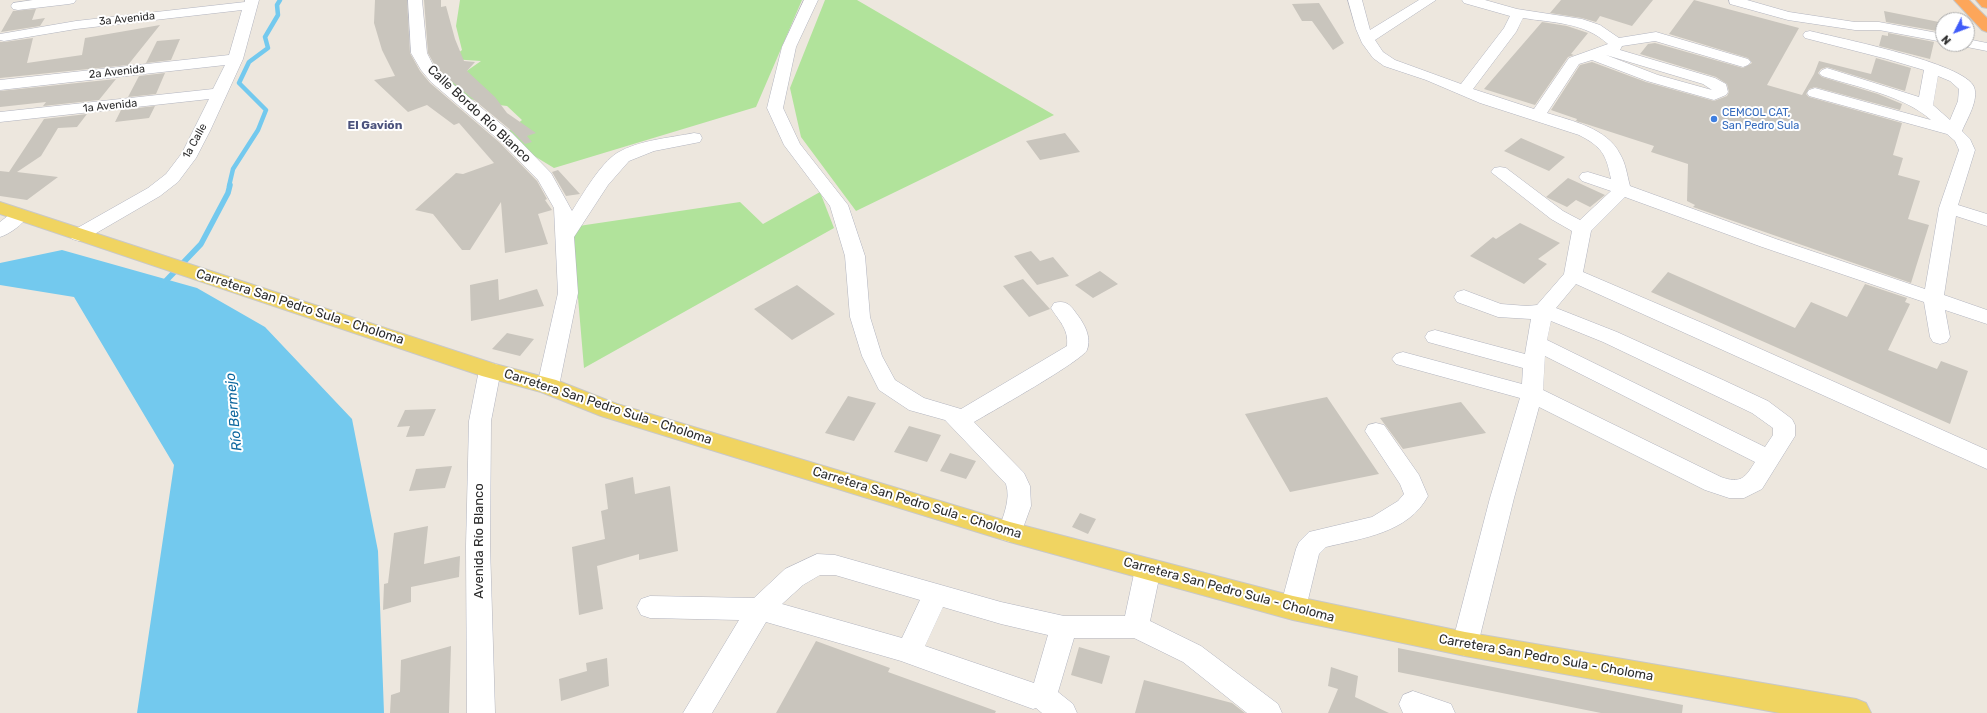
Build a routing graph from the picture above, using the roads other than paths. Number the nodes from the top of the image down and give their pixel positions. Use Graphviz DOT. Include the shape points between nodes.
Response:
graph roads {
  1 [pos="69,0"];
  2 [pos="415,0"];
  3 [pos="811,0"];
  4 [pos="1355,0"];
  5 [pos="1429,0"];
  6 [pos="1469,0"];
  7 [pos="1961,0"];
  8 [pos="1983,0"];
  9 [pos="1735,1"];
  10 [pos="251,2"];
  11 [pos="20,3"];
  12 [pos="1987,4"];
  13 [pos="1518,13"];
  14 [pos="1987,27"];
  15 [pos="1810,35"];
  16 [pos="1935,36"];
  17 [pos="1368,38"];
  18 [pos="2,40"];
  19 [pos="1975,45"];
  20 [pos="1612,47"];
  21 [pos="1987,47"];
  22 [pos="1593,56"];
  23 [pos="235,59"];
  24 [pos="1743,62"];
  25 [pos="1932,67"];
  26 [pos="1827,73"];
  27 [pos="0,85"];
  28 [pos="1463,90"];
  29 [pos="219,93"];
  30 [pos="1815,93"];
  31 [pos="1925,106"];
  32 [pos="1537,116"];
  33 [pos="0,117"];
  34 [pos="1954,131"];
  35 [pos="694,138"];
  36 [pos="1500,172"];
  37 [pos="1588,177"];
  38 [pos="1622,190"];
  39 [pos="1948,208"];
  40 [pos="10,212"];
  41 [pos="1987,220"];
  42 [pos="1582,228"];
  43 [pos="0,231"];
  44 [pos="79,235"];
  45 [pos="564,238"];
  46 [pos="1573,275"];
  47 [pos="1464,297"];
  48 [pos="1933,299"];
  49 [pos="1061,308"];
  50 [pos="1543,310"];
  51 [pos="1987,317"];
  52 [pos="1435,337"];
  53 [pos="1940,337"];
  54 [pos="1535,354"];
  55 [pos="1403,359"];
  56 [pos="490,370"];
  57 [pos="548,386"];
  58 [pos="1532,394"];
  59 [pos="959,420"];
  60 [pos="1376,431"];
  61 [pos="1770,459"];
  62 [pos="1987,460"];
  63 [pos="1010,532"];
  64 [pos="1148,569"];
  65 [pos="936,593"];
  66 [pos="650,607"];
  67 [pos="1293,608"];
  68 [pos="760,609"];
  69 [pos="1064,627"];
  70 [pos="1136,627"];
  71 [pos="1465,644"];
  72 [pos="909,652"];
  73 [pos="1041,695"];
  74 [pos="1413,704"];
  75 [pos="481,713"];
  76 [pos="697,713"];
  77 [pos="1063,713"];
  78 [pos="1268,713"];
  79 [pos="1441,713"];
  80 [pos="1856,713"];
  1 -- 11 [label="street"];
  2 -- 45 [label="street, Calle Bordo Río Blanco" via="420,53 426,67 506,137 545,177 563,208"];
  3 -- 59 [label="street" via="789,47 775,108 792,145 839,205 855,256 860,317 872,356 887,385 917,404 953,414"];
  4 -- 17 [label="street"];
  5 -- 17 [label="street"];
  6 -- 13 [label="street"];
  7 -- 14 [label="highway"];
  8 -- 12 [label="highway"];
  9 -- 16 [label="street" via="1788,16 1855,26 1879,26"];
  10 -- 18 [label="street, 3a Avenida" via="76,25"];
  10 -- 23 [label="street, 1a Calle"];
  11 -- 18 [label="street"];
  13 -- 20 [label="street" via="1557,17 1607,33"];
  13 -- 28 [label="street" via="1511,29"];
  15 -- 25 [label="street"];
  17 -- 28 [label="street" via="1379,57"];
  19 -- 21 [label="street"];
  20 -- 22 [label="street"];
  20 -- 22 [label="street" via="1709,81 1720,87 1720,92 1714,95 1675,85 1615,66"];
  20 -- 24 [label="street" via="1656,36"];
  22 -- 32 [label="street" via="1574,61"];
  23 -- 27 [label="street, 2a Avenida"];
  23 -- 29 [label="street, 1a Calle"];
  25 -- 31 [label="street"];
  25 -- 34 [label="street" via="1952,75 1965,85 1968,94"];
  26 -- 31 [label="street" via="1902,96"];
  28 -- 32 [label="street"];
  29 -- 33 [label="street, 1a Avenida"];
  29 -- 44 [label="street, 1a Calle" via="193,148 172,178 154,192"];
  30 -- 34 [label="street"];
  31 -- 34 [label="street"];
  32 -- 38 [label="street" via="1586,134 1604,144 1614,155"];
  34 -- 39 [label="street" via="1962,139 1967,150"];
  35 -- 45 [label="street" via="622,157 608,173"];
  36 -- 42 [label="street" via="1557,215"];
  37 -- 38 [label="street"];
  38 -- 42 [label="street"];
  38 -- 48 [label="street" via="1769,244"];
  39 -- 41 [label="street"];
  39 -- 48 [label="street"];
  40 -- 43 [label="street"];
  40 -- 44 [label="main road, Carretera San Pedro Sula - Choloma"];
  42 -- 46 [label="street"];
  44 -- 56 [label="main road, Carretera San Pedro Sula - Choloma"];
  45 -- 57 [label="street, Calle Bordo Río Blanco" via="568,293"];
  46 -- 50 [label="street"];
  46 -- 62 [label="street"];
  47 -- 50 [label="street" via="1498,310 1527,313"];
  48 -- 51 [label="street"];
  48 -- 53 [label="street"];
  49 -- 59 [label="street" via="1072,320 1080,339 1077,349"];
  50 -- 54 [label="street"];
  50 -- 61 [label="street" via="1645,353 1773,415 1784,425 1784,436"];
  52 -- 54 [label="street"];
  54 -- 58 [label="street"];
  54 -- 61 [label="street"];
  55 -- 58 [label="street"];
  56 -- 57 [label="main road, Carretera San Pedro Sula - Choloma"];
  56 -- 75 [label="street, Avenida Río Blanco" via="480,421 478,546"];
  57 -- 63 [label="main road, Carretera San Pedro Sula - Choloma" via="610,410"];
  58 -- 61 [label="street" via="1713,484 1729,489 1744,489 1754,483"];
  58 -- 71 [label="street" via="1502,498"];
  59 -- 63 [label="street" via="1016,479 1021,489"];
  60 -- 67 [label="street" via="1411,481 1416,496 1406,508 1378,525 1318,539 1308,549"];
  63 -- 64 [label="main road, Carretera San Pedro Sula - Choloma"];
  64 -- 67 [label="main road, Carretera San Pedro Sula - Choloma"];
  64 -- 70 [label="street"];
  65 -- 68 [label="street" via="835,565 817,564 794,577"];
  65 -- 69 [label="street"];
  65 -- 72 [label="street"];
  66 -- 68 [label="street"];
  67 -- 71 [label="main road, Carretera San Pedro Sula - Choloma"];
  68 -- 72 [label="street"];
  68 -- 76 [label="street"];
  69 -- 70 [label="street"];
  69 -- 73 [label="street" via="1046,689"];
  70 -- 78 [label="street" via="1192,654"];
  71 -- 80 [label="main road, Carretera San Pedro Sula - Choloma"];
  72 -- 73 [label="street" via="1033,696"];
  73 -- 77 [label="street"];
  74 -- 79 [label="street"];
}
